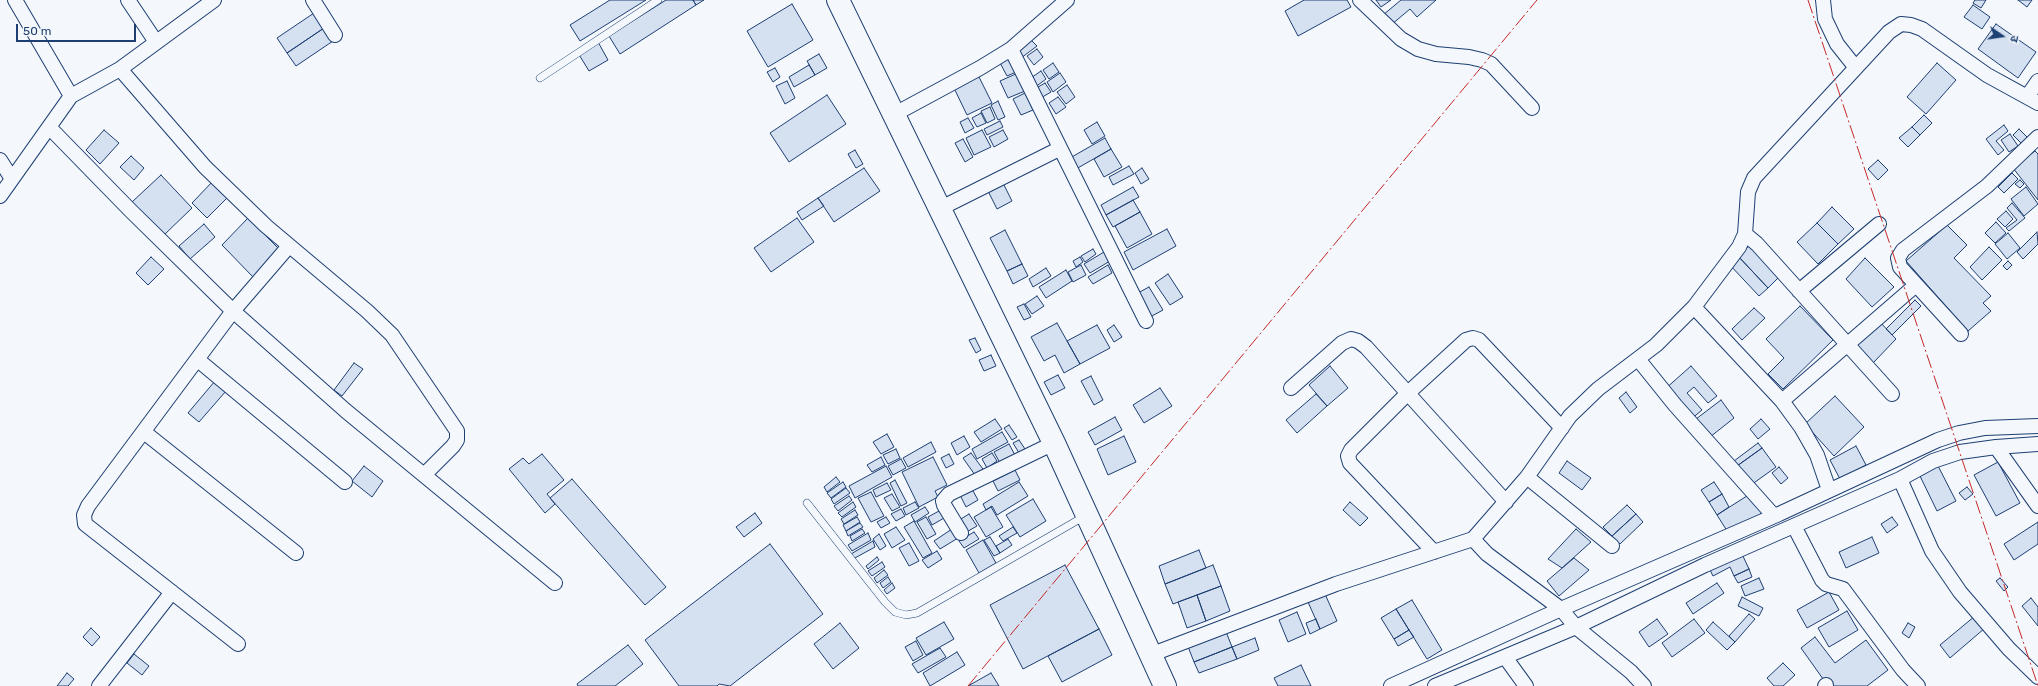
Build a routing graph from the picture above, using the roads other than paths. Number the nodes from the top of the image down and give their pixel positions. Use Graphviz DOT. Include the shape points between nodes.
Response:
graph roads {
  1 [pos="16,0"];
  2 [pos="128,0"];
  3 [pos="214,0"];
  4 [pos="313,0"];
  5 [pos="658,0"];
  6 [pos="838,0"];
  7 [pos="1067,0"];
  8 [pos="1360,0"];
  9 [pos="1823,0"];
  10 [pos="335,35"];
  11 [pos="156,42"];
  12 [pos="1011,49"];
  13 [pos="1856,68"];
  14 [pos="120,69"];
  15 [pos="540,78"];
  16 [pos="2038,81"];
  17 [pos="71,96"];
  18 [pos="2033,100"];
  19 [pos="1532,108"];
  20 [pos="893,115"];
  21 [pos="49,127"];
  22 [pos="2038,137"];
  23 [pos="1059,148"];
  24 [pos="0,160"];
  25 [pos="12,179"];
  26 [pos="0,196"];
  27 [pos="939,209"];
  28 [pos="1879,224"];
  29 [pos="1745,234"];
  30 [pos="289,246"];
  31 [pos="1916,285"];
  32 [pos="1800,291"];
  33 [pos="1694,307"];
  34 [pos="233,311"];
  35 [pos="1146,321"];
  36 [pos="1961,334"];
  37 [pos="1847,343"];
  38 [pos="1638,359"];
  39 [pos="198,360"];
  40 [pos="1291,388"];
  41 [pos="1408,393"];
  42 [pos="1892,394"];
  43 [pos="1782,401"];
  44 [pos="2038,426"];
  45 [pos="1562,428"];
  46 [pos="144,432"];
  47 [pos="1054,443"];
  48 [pos="2038,444"];
  49 [pos="1996,447"];
  50 [pos="424,475"];
  51 [pos="1527,477"];
  52 [pos="1900,479"];
  53 [pos="345,482"];
  54 [pos="1829,490"];
  55 [pos="1506,502"];
  56 [pos="807,503"];
  57 [pos="2038,506"];
  58 [pos="1087,515"];
  59 [pos="1774,516"];
  60 [pos="1794,526"];
  61 [pos="961,533"];
  62 [pos="1473,539"];
  63 [pos="1612,546"];
  64 [pos="1434,552"];
  65 [pos="296,553"];
  66 [pos="555,583"];
  67 [pos="172,592"];
  68 [pos="1569,618"];
  69 [pos="238,644"];
  70 [pos="1150,655"];
  71 [pos="1505,657"];
  72 [pos="2038,677"];
  73 [pos="99,686"];
  74 [pos="1165,686"];
  75 [pos="1392,686"];
  76 [pos="1435,686"];
  77 [pos="1526,686"];
  78 [pos="1644,686"];
  79 [pos="1918,686"];
  1 -- 17 [label="street"];
  2 -- 11 [label="street"];
  3 -- 11 [label="street"];
  4 -- 10 [label="street"];
  5 -- 15 [label="lane"];
  6 -- 20 [label="highway"];
  7 -- 12 [label="street"];
  8 -- 19 [label="street" via="1401,39 1418,49 1436,54 1470,57 1491,64"];
  9 -- 13 [label="street" via="1825,19 1837,44"];
  11 -- 14 [label="street"];
  12 -- 20 [label="street"];
  12 -- 23 [label="street"];
  13 -- 18 [label="street" via="1889,32 1901,24 1911,25 1922,29 1987,75"];
  13 -- 29 [label="street" via="1754,178 1748,192"];
  14 -- 17 [label="street"];
  14 -- 30 [label="street" via="205,167"];
  16 -- 18 [label="street"];
  17 -- 21 [label="street"];
  20 -- 27 [label="highway"];
  21 -- 25 [label="street"];
  21 -- 34 [label="street" via="130,211"];
  22 -- 31 [label="street" via="1987,186 1903,250 1898,258 1900,267"];
  23 -- 27 [label="street"];
  23 -- 35 [label="street"];
  24 -- 25 [label="street"];
  25 -- 26 [label="street"];
  27 -- 47 [label="highway"];
  28 -- 32 [label="street"];
  29 -- 32 [label="street"];
  29 -- 33 [label="street" via="1739,247"];
  30 -- 34 [label="street"];
  30 -- 50 [label="street" via="392,335 457,431 457,440 453,446"];
  31 -- 36 [label="street"];
  31 -- 37 [label="street"];
  32 -- 37 [label="street"];
  33 -- 38 [label="street"];
  33 -- 43 [label="street"];
  34 -- 39 [label="street"];
  34 -- 50 [label="street" via="346,411"];
  37 -- 42 [label="street"];
  37 -- 43 [label="street"];
  38 -- 45 [label="street" via="1598,389 1570,416"];
  38 -- 59 [label="street" via="1675,406"];
  39 -- 46 [label="street"];
  39 -- 53 [label="street"];
  40 -- 41 [label="street" via="1351,338 1366,347"];
  41 -- 45 [label="street" via="1466,340 1473,338 1479,340"];
  41 -- 55 [label="street"];
  41 -- 64 [label="street" via="1348,456 1350,463"];
  43 -- 54 [label="street" via="1817,455"];
  44 -- 54 [label="street" via="1985,428 1959,433 1938,440"];
  45 -- 51 [label="street"];
  46 -- 65 [label="street"];
  46 -- 67 [label="street" via="88,506 84,515 86,524"];
  47 -- 58 [label="highway"];
  47 -- 61 [label="street" via="949,494 943,501 944,505"];
  48 -- 49 [label="street"];
  49 -- 52 [label="street" via="1960,452 1933,461"];
  49 -- 57 [label="street"];
  50 -- 66 [label="street"];
  51 -- 55 [label="street"];
  51 -- 63 [label="street"];
  52 -- 60 [label="street"];
  52 -- 72 [label="street" via="1932,551 1960,592 2009,649"];
  54 -- 59 [label="street"];
  55 -- 62 [label="street"];
  56 -- 58 [label="lane" via="885,602 895,612 906,615 917,613"];
  58 -- 70 [label="highway"];
  59 -- 68 [label="street"];
  60 -- 68 [label="street" via="1705,565"];
  60 -- 79 [label="street" via="1822,580 1826,584 1843,589 1903,670"];
  62 -- 64 [label="street"];
  62 -- 68 [label="street" via="1487,554"];
  64 -- 70 [label="street" via="1336,584"];
  67 -- 69 [label="street"];
  67 -- 73 [label="street"];
  68 -- 71 [label="street"];
  68 -- 75 [label="street"];
  68 -- 78 [label="street"];
  70 -- 74 [label="highway"];
  71 -- 76 [label="street"];
  71 -- 77 [label="street"];
}
